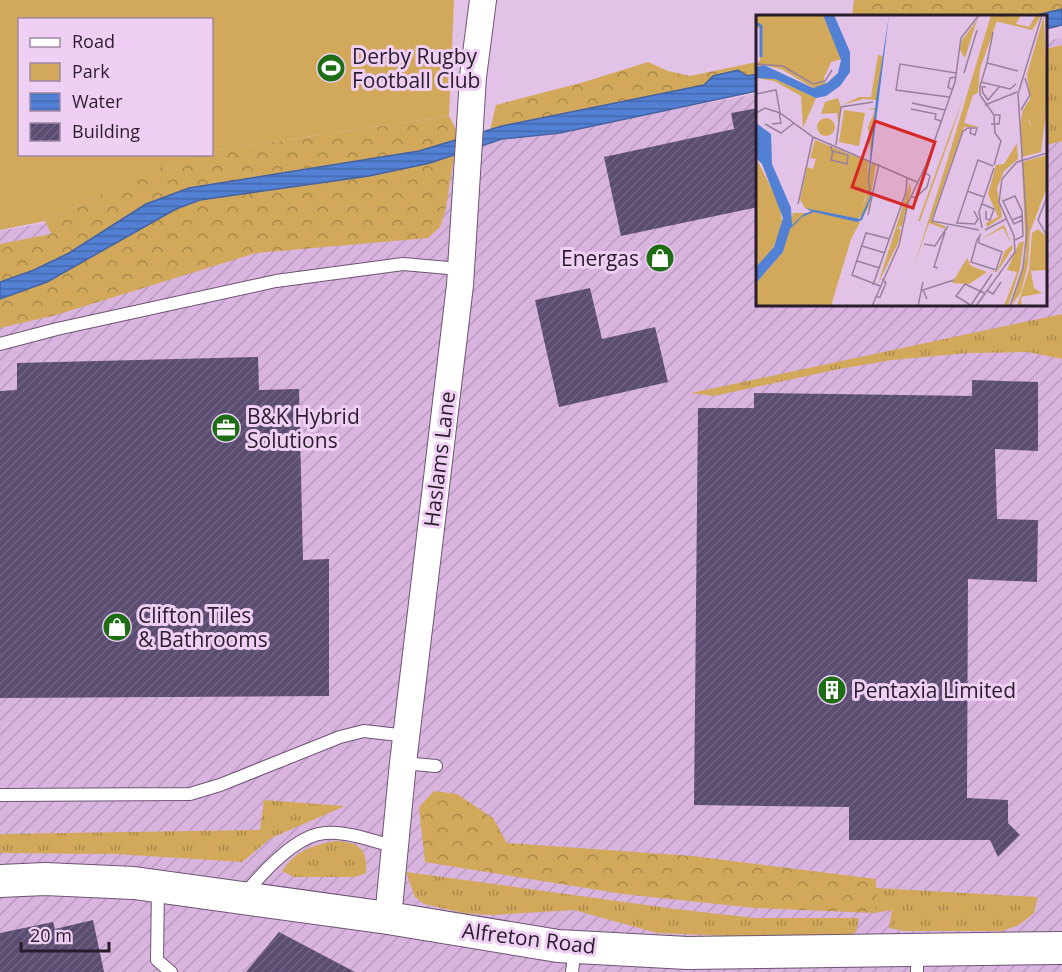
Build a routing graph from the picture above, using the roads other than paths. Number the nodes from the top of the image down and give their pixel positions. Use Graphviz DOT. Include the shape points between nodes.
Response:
graph roads {
  1 [pos="483,0"];
  2 [pos="460,269"];
  3 [pos="0,344"];
  4 [pos="407,736"];
  5 [pos="402,763"];
  6 [pos="436,766"];
  7 [pos="0,795"];
  8 [pos="395,847"];
  9 [pos="0,881"];
  10 [pos="158,886"];
  11 [pos="241,898"];
  12 [pos="388,918"];
  13 [pos="1062,948"];
  14 [pos="574,959"];
  15 [pos="917,962"];
  16 [pos="171,972"];
  1 -- 2 [label="street, Haslams Lane" via="473,77"];
  2 -- 3 [label="lane" via="403,264 276,281"];
  2 -- 4 [label="street, Haslams Lane"];
  4 -- 5 [label="street, Haslams Lane"];
  4 -- 7 [label="lane" via="364,731 340,737 190,794"];
  5 -- 6 [label="lane"];
  5 -- 8 [label="street, Haslams Lane"];
  8 -- 11 [label="lane" via="324,832 298,843 265,869"];
  8 -- 12 [label="street, Haslams Lane"];
  9 -- 10 [label="street, Alfreton Road" via="45,879"];
  10 -- 11 [label="street, Alfreton Road"];
  10 -- 16 [label="lane" via="158,960"];
  11 -- 12 [label="street, Alfreton Road"];
  12 -- 14 [label="street, Alfreton Road" via="558,946"];
  13 -- 15 [label="street, Alfreton Road"];
  14 -- 15 [label="street, Alfreton Road" via="687,953"];
}
